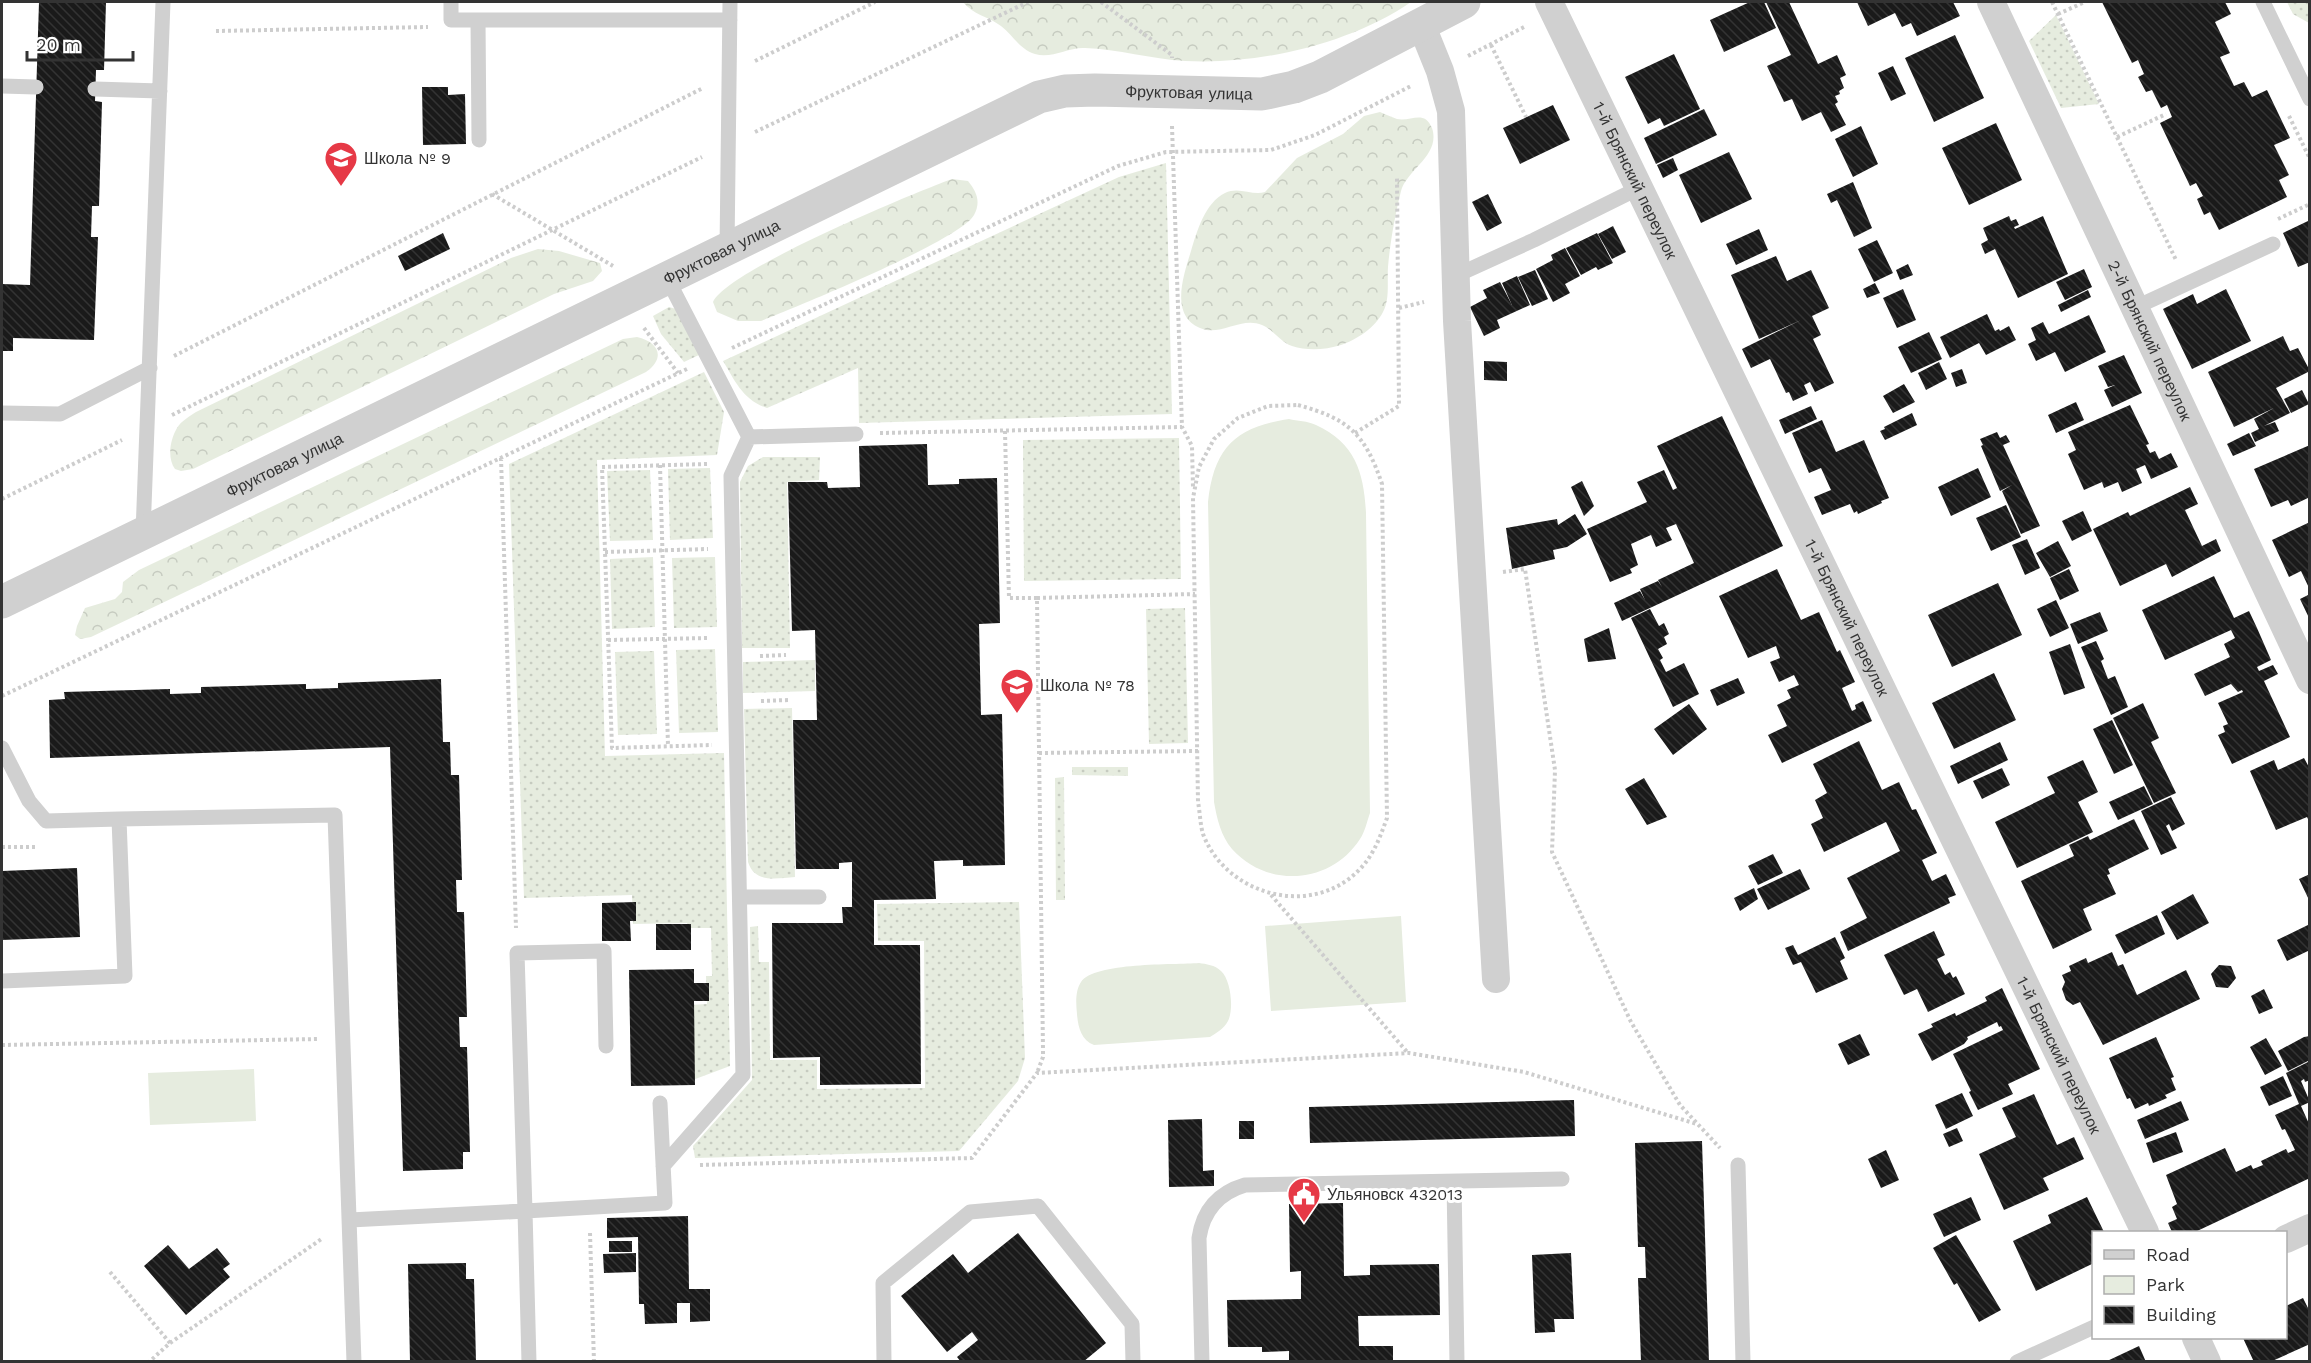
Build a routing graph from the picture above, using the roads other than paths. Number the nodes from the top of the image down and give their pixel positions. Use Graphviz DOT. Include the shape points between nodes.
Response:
graph roads {
  1 [pos="163,2"];
  2 [pos="452,2"];
  3 [pos="730,2"];
  4 [pos="1464,2"];
  5 [pos="1991,2"];
  6 [pos="2263,2"];
  7 [pos="1551,7"];
  8 [pos="478,20"];
  9 [pos="730,20"];
  10 [pos="1421,24"];
  11 [pos="2,86"];
  12 [pos="36,87"];
  13 [pos="95,89"];
  14 [pos="160,91"];
  15 [pos="2310,99"];
  16 [pos="479,140"];
  17 [pos="1639,188"];
  18 [pos="2273,244"];
  19 [pos="727,249"];
  20 [pos="1455,276"];
  21 [pos="667,278"];
  22 [pos="2134,308"];
  23 [pos="150,368"];
  24 [pos="2,413"];
  25 [pos="856,434"];
  26 [pos="748,437"];
  27 [pos="142,533"];
  28 [pos="2,602"];
  29 [pos="2300,636"];
  30 [pos="2310,680"];
  31 [pos="2,748"];
  32 [pos="119,819"];
  33 [pos="740,897"];
  34 [pos="819,897"];
  35 [pos="1496,979"];
  36 [pos="2,981"];
  37 [pos="606,1046"];
  38 [pos="660,1103"];
  39 [pos="663,1166"];
  40 [pos="1738,1166"];
  41 [pos="1562,1179"];
  42 [pos="1454,1182"];
  43 [pos="525,1211"];
  44 [pos="350,1220"];
  45 [pos="2310,1228"];
  46 [pos="2144,1231"];
  47 [pos="2287,1239"];
  48 [pos="2092,1328"];
  49 [pos="2196,1339"];
  50 [pos="354,1362"];
  51 [pos="529,1362"];
  52 [pos="884,1362"];
  53 [pos="1133,1362"];
  54 [pos="1202,1362"];
  55 [pos="1457,1362"];
  56 [pos="1743,1362"];
  57 [pos="2017,1362"];
  58 [pos="2207,1362"];
  1 -- 14 [label="lane"];
  2 -- 8 [label="lane" via="451,20"];
  3 -- 9 [label="lane"];
  4 -- 10 [label="street, Фруктовая улица"];
  5 -- 22 [label="street, 2-й Брянский переулок"];
  6 -- 15 [label="lane"];
  7 -- 17 [label="street, 1-й Брянский переулок"];
  8 -- 9 [label="lane"];
  8 -- 16 [label="lane"];
  9 -- 19 [label="lane"];
  10 -- 19 [label="street, Фруктовая улица" via="1320,77 1262,94 1095,90 1039,97"];
  10 -- 20 [label="street" via="1451,111"];
  11 -- 12 [label="lane"];
  13 -- 14 [label="lane"];
  14 -- 23 [label="lane"];
  17 -- 20 [label="lane"];
  17 -- 46 [label="street, 1-й Брянский переулок"];
  18 -- 22 [label="lane"];
  19 -- 21 [label="street, Фруктовая улица"];
  20 -- 35 [label="street"];
  21 -- 26 [label="lane"];
  21 -- 27 [label="street, Фруктовая улица"];
  22 -- 29 [label="street, 2-й Брянский переулок"];
  23 -- 24 [label="lane" via="60,414"];
  23 -- 27 [label="lane"];
  25 -- 26 [label="lane"];
  26 -- 33 [label="lane" via="731,476"];
  27 -- 28 [label="street, Фруктовая улица"];
  29 -- 30 [label="street, 2-й Брянский переулок"];
  31 -- 32 [label="lane" via="29,801 46,820"];
  32 -- 36 [label="lane" via="125,976"];
  32 -- 44 [label="lane" via="334,814"];
  33 -- 34 [label="lane"];
  33 -- 39 [label="lane" via="743,1075"];
  37 -- 43 [label="lane" via="604,951 517,953"];
  38 -- 39 [label="lane"];
  39 -- 43 [label="lane" via="664,1203"];
  40 -- 56 [label="lane"];
  41 -- 42 [label="lane"];
  42 -- 54 [label="lane" via="1245,1185 1217,1199 1201,1223 1199,1238"];
  42 -- 55 [label="lane"];
  43 -- 44 [label="lane"];
  43 -- 51 [label="lane"];
  44 -- 50 [label="lane"];
  45 -- 47 [label="street"];
  48 -- 57 [label="lane"];
  49 -- 58 [label="street"];
  52 -- 53 [label="lane" via="883,1283 970,1212 1038,1206 1132,1324"];
}
